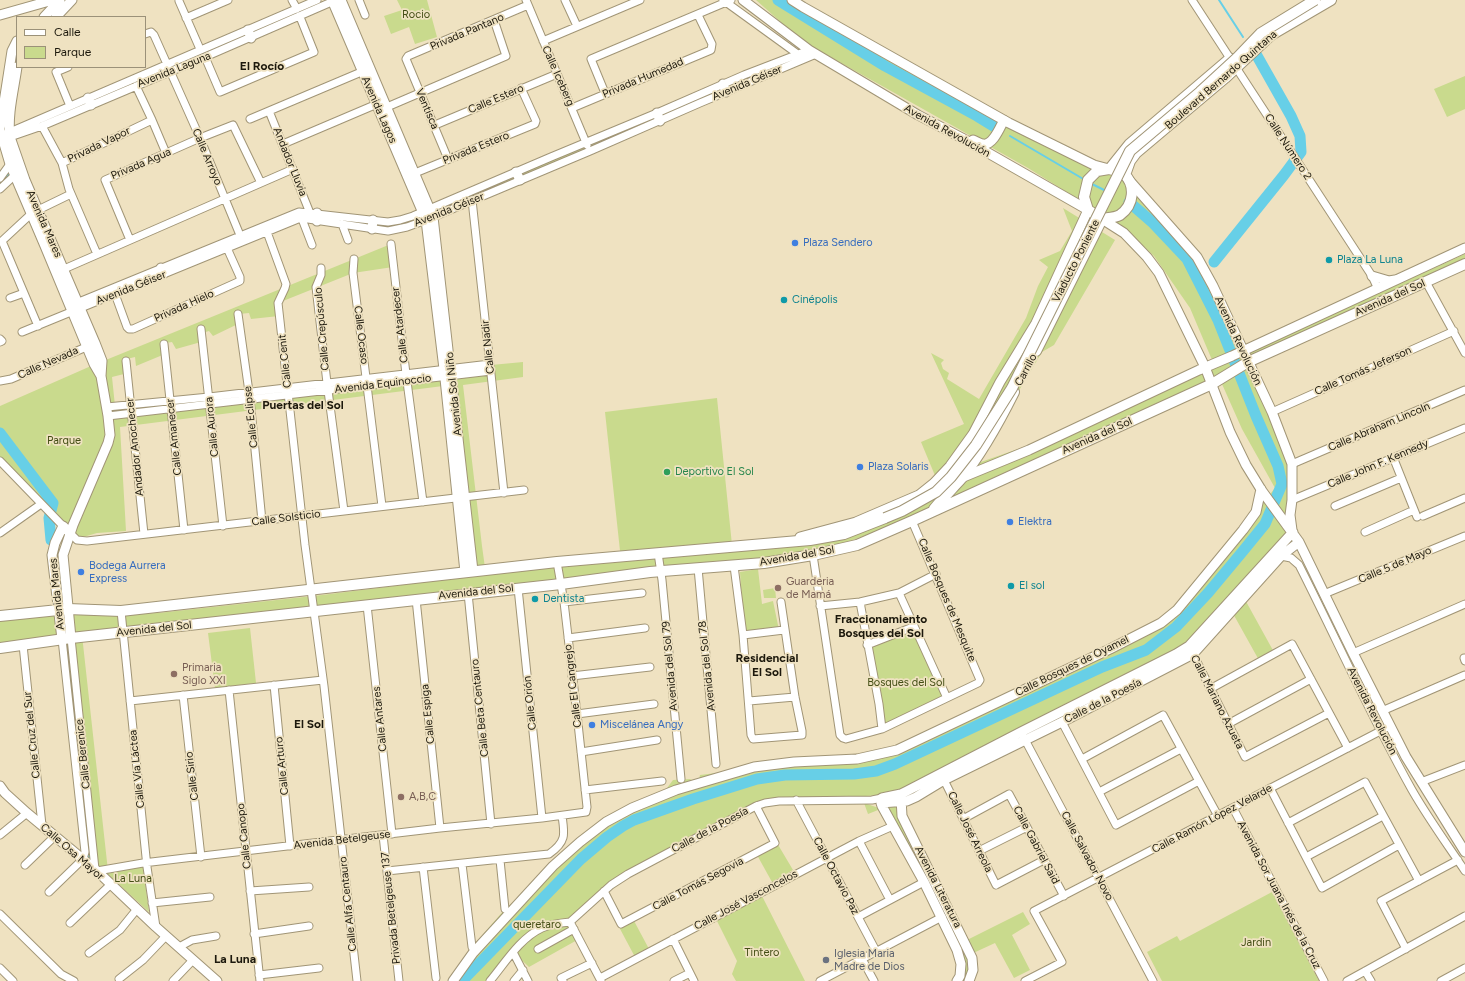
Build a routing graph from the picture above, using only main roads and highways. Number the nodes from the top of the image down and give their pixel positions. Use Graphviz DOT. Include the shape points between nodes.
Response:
graph roads {
  1 [pos="53,0"];
  2 [pos="60,0"];
  3 [pos="72,0"];
  4 [pos="335,0"];
  5 [pos="743,0"];
  6 [pos="792,0"];
  7 [pos="1310,0"];
  8 [pos="1315,0"];
  9 [pos="1331,0"];
  10 [pos="37,2"];
  11 [pos="0,15"];
  12 [pos="45,16"];
  13 [pos="57,16"];
  14 [pos="16,43"];
  15 [pos="17,68"];
  16 [pos="366,70"];
  17 [pos="1003,122"];
  18 [pos="0,129"];
  19 [pos="945,130"];
  20 [pos="395,136"];
  21 [pos="1109,169"];
  22 [pos="516,172"];
  23 [pos="1125,175"];
  24 [pos="520,180"];
  25 [pos="1088,210"];
  26 [pos="35,212"];
  27 [pos="428,215"];
  28 [pos="1102,219"];
  29 [pos="49,244"];
  30 [pos="1465,248"];
  31 [pos="1465,264"];
  32 [pos="1372,276"];
  33 [pos="1398,280"];
  34 [pos="75,307"];
  35 [pos="1243,351"];
  36 [pos="1248,362"];
  37 [pos="1209,365"];
  38 [pos="1212,384"];
  39 [pos="961,478"];
  40 [pos="1262,490"];
  41 [pos="933,510"];
  42 [pos="855,530"];
  43 [pos="1293,532"];
  44 [pos="70,533"];
  45 [pos="786,541"];
  46 [pos="1299,542"];
  47 [pos="469,572"];
  48 [pos="63,609"];
  49 [pos="0,616"];
  50 [pos="67,638"];
  51 [pos="0,648"];
  52 [pos="1191,650"];
  53 [pos="1023,736"];
  54 [pos="0,786"];
  55 [pos="902,798"];
  56 [pos="878,800"];
  57 [pos="1465,852"];
  58 [pos="217,981"];
  59 [pos="452,981"];
  60 [pos="957,981"];
  61 [pos="969,981"];
  1 -- 10 [label="main road"];
  2 -- 12 [label="main road"];
  3 -- 13 [label="main road"];
  4 -- 16 [label="main road, Avenida Lagos"];
  5 -- 19 [label="main road, Avenida Revolución" via="812,52"];
  6 -- 17 [label="main road"];
  7 -- 21 [label="main road, Boulevard Bernardo Quintana" via="1255,35 1129,144"];
  8 -- 42 [label="main road, Viaducto Poniente, bridge" via="1261,33 1205,87 1130,151 1012,388 976,446 936,492 902,511"];
  9 -- 23 [label="main road, Boulevard Bernardo Quintana" via="1271,35 1225,78 1136,153"];
  10 -- 11 [label="main road"];
  14 -- 18 [label="main road, Avenida Mares" via="12,51"];
  15 -- 26 [label="main road, Avenida Mares" via="10,134"];
  16 -- 20 [label="main road, Avenida Lagos" via="387,107"];
  16 -- 20 [label="main road, Avenida Lagos" via="376,104"];
  17 -- 19 [label="main road" via="994,138 987,144 954,130"];
  17 -- 21 [label="main road" via="1094,165"];
  18 -- 26 [label="main road, Avenida Mares" via="10,164"];
  19 -- 25 [label="main road, Avenida Revolución"];
  20 -- 27 [label="main road, Avenida Lagos"];
  20 -- 27 [label="main road, Avenida Lagos" via="415,173"];
  21 -- 23 [label="main road"];
  21 -- 25 [label="main road" via="1097,171 1088,180 1084,197"];
  22 -- 24 [label="main road"];
  23 -- 28 [label="main road" via="1133,196 1128,206 1120,214"];
  23 -- 35 [label="main road, Avenida Revolución" via="1197,257"];
  25 -- 28 [label="main road"];
  25 -- 45 [label="main road, Avenida del Sol" via="1036,323 1000,382 973,434 934,484 919,495 862,519"];
  26 -- 29 [label="main road, Avenida Mares"];
  27 -- 47 [label="main road, Avenida Sol Niño"];
  28 -- 37 [label="main road, Avenida Revolución" via="1124,233 1159,273"];
  28 -- 39 [label="main road, Carrillo" via="1004,412"];
  29 -- 34 [label="main road, Avenida Mares"];
  29 -- 34 [label="main road, Avenida Mares" via="64,269"];
  30 -- 33 [label="main road, Avenida del Sol"];
  31 -- 36 [label="main road, Avenida del Sol"];
  32 -- 33 [label="main road"];
  33 -- 35 [label="main road, Avenida del Sol"];
  34 -- 44 [label="main road, Avenida Mares" via="91,345 94,364 101,376 110,435"];
  35 -- 36 [label="main road, Avenida Revolución"];
  35 -- 37 [label="main road, Avenida del Sol"];
  36 -- 38 [label="main road, Avenida del Sol"];
  36 -- 43 [label="main road, Avenida Revolución" via="1272,412 1292,464 1290,515"];
  37 -- 38 [label="main road, Avenida Revolución"];
  37 -- 39 [label="main road, Avenida del Sol" via="1029,450"];
  38 -- 40 [label="main road, Avenida Revolución" via="1230,432"];
  38 -- 41 [label="main road, Avenida del Sol"];
  39 -- 41 [label="main road, Carrillo"];
  40 -- 43 [label="main road, Avenida Revolución"];
  40 -- 59 [label="main road, Calle Bosques de Oyamel" via="1256,512 1243,530 1177,610 1161,623 897,750 857,759 754,767 661,796 632,808 606,822 553,866 473,953"];
  41 -- 50 [label="main road, Avenida del Sol" via="857,545 813,555 734,566 661,571"];
  42 -- 45 [label="main road, Avenida del Sol" via="826,537"];
  43 -- 46 [label="main road, Avenida Revolución"];
  43 -- 52 [label="main road, Calle de la Poesía"];
  44 -- 48 [label="main road, Avenida Mares" via="62,556"];
  44 -- 48 [label="main road, Avenida Mares" via="63,526 52,555"];
  45 -- 47 [label="main road, Avenida del Sol"];
  46 -- 52 [label="main road, Calle de la Poesía" via="1281,556"];
  46 -- 57 [label="main road, Avenida Revolución" via="1406,757"];
  47 -- 48 [label="main road, Avenida del Sol" via="121,611"];
  48 -- 49 [label="main road, Avenida del Sol"];
  48 -- 50 [label="main road, Avenida Mares"];
  50 -- 51 [label="main road, Avenida del Sol"];
  52 -- 53 [label="main road, Calle de la Poesía" via="1171,657"];
  52 -- 53 [label="main road, Calle de la Poesía" via="1062,722"];
  53 -- 55 [label="main road, Calle de la Poesía"];
  53 -- 55 [label="main road, Calle de la Poesía" via="916,797"];
  54 -- 58 [label="main road, Calle Osa Mayor" via="27,814 96,870"];
  55 -- 56 [label="main road, Calle de la Poesía"];
  55 -- 61 [label="main road, Avenida Literatura" via="902,816 972,958 973,970"];
  56 -- 60 [label="main road, Avenida Literatura" via="924,882 957,950 962,964"];
}
